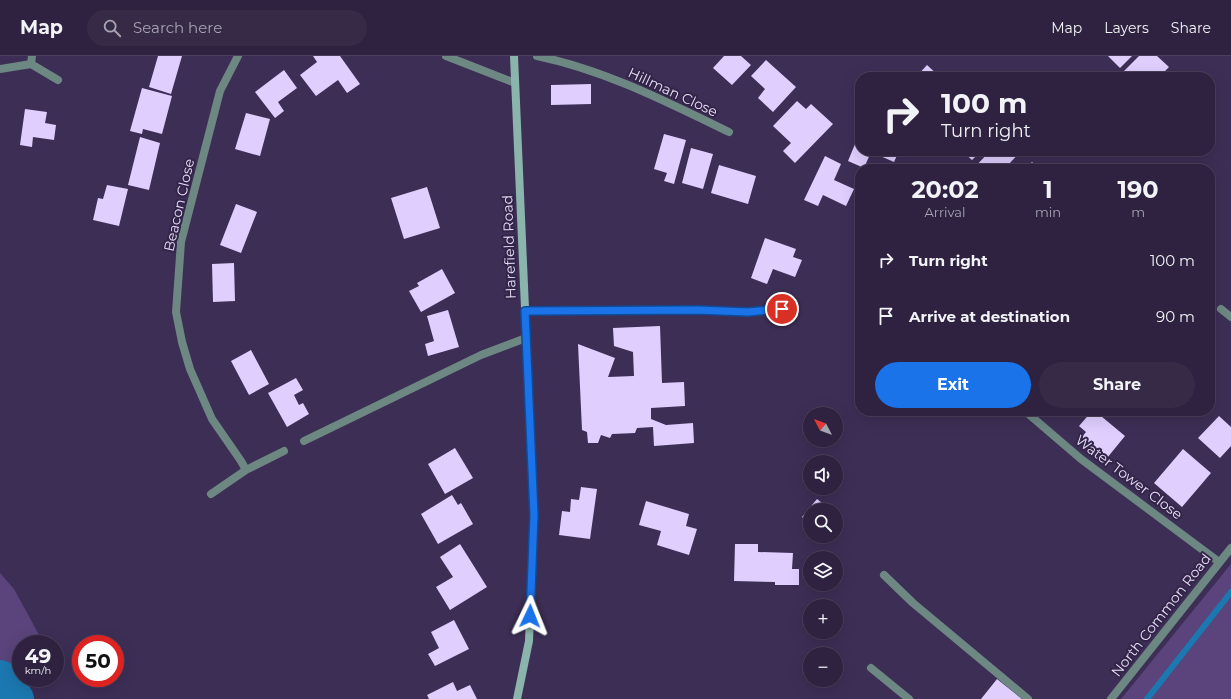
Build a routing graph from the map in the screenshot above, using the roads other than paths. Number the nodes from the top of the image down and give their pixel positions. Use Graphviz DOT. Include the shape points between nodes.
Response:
graph roads {
  1 [pos="238,56"];
  2 [pos="446,56"];
  3 [pos="514,56"];
  4 [pos="537,56"];
  5 [pos="32,60"];
  6 [pos="0,69"];
  7 [pos="58,80"];
  8 [pos="515,83"];
  9 [pos="729,132"];
  10 [pos="782,309"];
  11 [pos="1221,309"];
  12 [pos="525,311"];
  13 [pos="1231,317"];
  14 [pos="526,338"];
  15 [pos="1031,416"];
  16 [pos="304,442"];
  17 [pos="284,451"];
  18 [pos="246,470"];
  19 [pos="211,494"];
  20 [pos="1231,548"];
  21 [pos="1219,562"];
  22 [pos="884,574"];
  23 [pos="871,668"];
  24 [pos="517,699"];
  25 [pos="909,699"];
  26 [pos="1028,699"];
  27 [pos="1111,699"];
  1 -- 18 [label="street, Beacon Close" via="220,91 181,242 176,312 190,369 212,419"];
  2 -- 8 [label="street"];
  3 -- 8 [label="main road, Harefield Road"];
  4 -- 9 [label="street, Hillman Close" via="632,86"];
  5 -- 6 [label="street"];
  5 -- 7 [label="street"];
  8 -- 12 [label="main road, Harefield Road"];
  10 -- 12 [label="street" via="748,312"];
  11 -- 13 [label="street"];
  12 -- 14 [label="main road, Harefield Road"];
  14 -- 16 [label="street" via="481,355"];
  14 -- 24 [label="main road, Harefield Road" via="534,515 529,641"];
  15 -- 21 [label="street, Water Tower Close" via="1081,458"];
  17 -- 18 [label="street"];
  18 -- 19 [label="street"];
  20 -- 21 [label="street, North Common Road"];
  21 -- 27 [label="street, North Common Road"];
  22 -- 26 [label="street" via="913,603"];
  23 -- 25 [label="street"];
}
